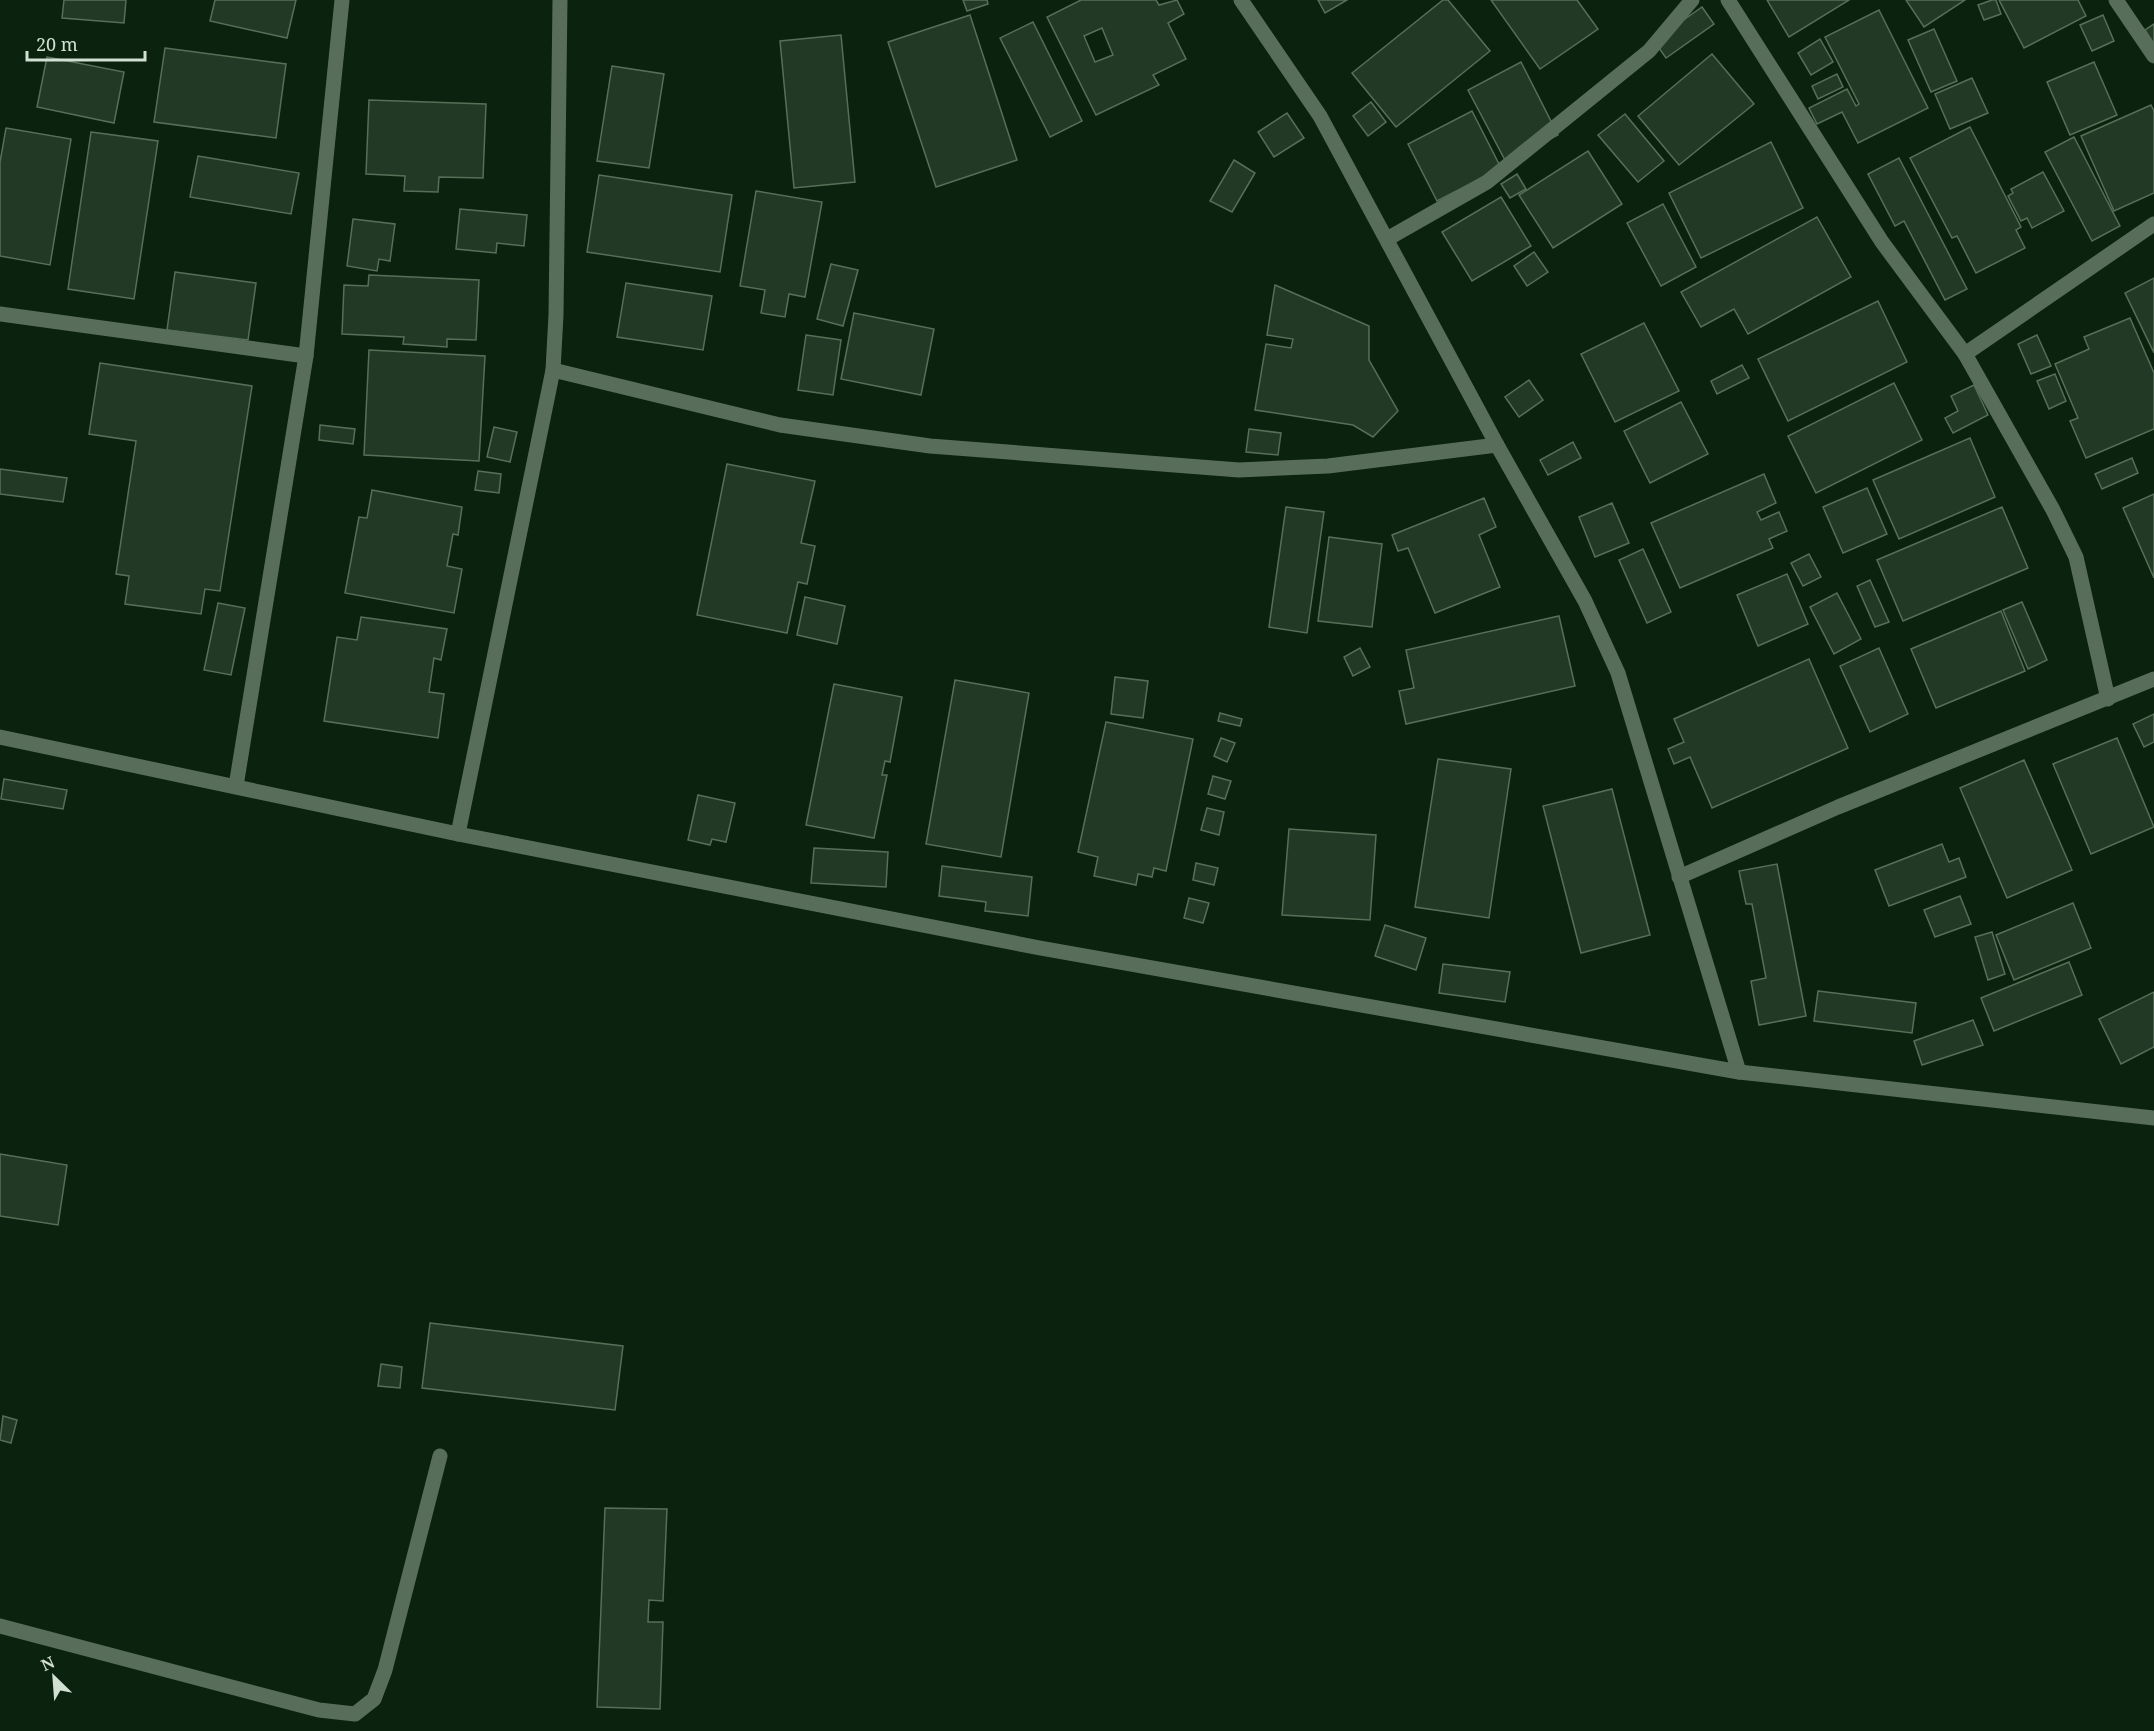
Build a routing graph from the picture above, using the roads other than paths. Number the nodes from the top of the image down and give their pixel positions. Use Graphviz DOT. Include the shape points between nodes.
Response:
graph roads {
  1 [pos="342,0"];
  2 [pos="560,0"];
  3 [pos="1241,0"];
  4 [pos="1692,0"];
  5 [pos="1728,0"];
  6 [pos="2116,0"];
  7 [pos="2154,56"];
  8 [pos="2154,224"];
  9 [pos="1387,239"];
  10 [pos="0,314"];
  11 [pos="1965,354"];
  12 [pos="306,356"];
  13 [pos="553,370"];
  14 [pos="1497,445"];
  15 [pos="2154,679"];
  16 [pos="2108,699"];
  17 [pos="0,737"];
  18 [pos="236,786"];
  19 [pos="458,834"];
  20 [pos="1679,877"];
  21 [pos="1738,1072"];
  22 [pos="2154,1118"];
  23 [pos="440,1456"];
  24 [pos="0,1626"];
  1 -- 12 [label="street"];
  2 -- 13 [label="street"];
  3 -- 9 [label="street" via="1320,116"];
  4 -- 9 [label="street" via="1649,51 1487,182"];
  5 -- 11 [label="street" via="1882,242"];
  6 -- 7 [label="street"];
  8 -- 11 [label="street"];
  9 -- 14 [label="street"];
  10 -- 12 [label="street"];
  11 -- 16 [label="street" via="2076,557"];
  12 -- 18 [label="street"];
  13 -- 14 [label="street" via="780,425 930,446 1239,470 1328,466"];
  13 -- 19 [label="street"];
  14 -- 20 [label="street" via="1585,600 1618,673"];
  15 -- 16 [label="street"];
  16 -- 20 [label="street" via="1838,807"];
  17 -- 18 [label="street"];
  18 -- 19 [label="street"];
  19 -- 21 [label="street" via="1040,948"];
  20 -- 21 [label="street"];
  21 -- 22 [label="street"];
  23 -- 24 [label="street" via="385,1670 374,1700 355,1714 319,1710"];
}
